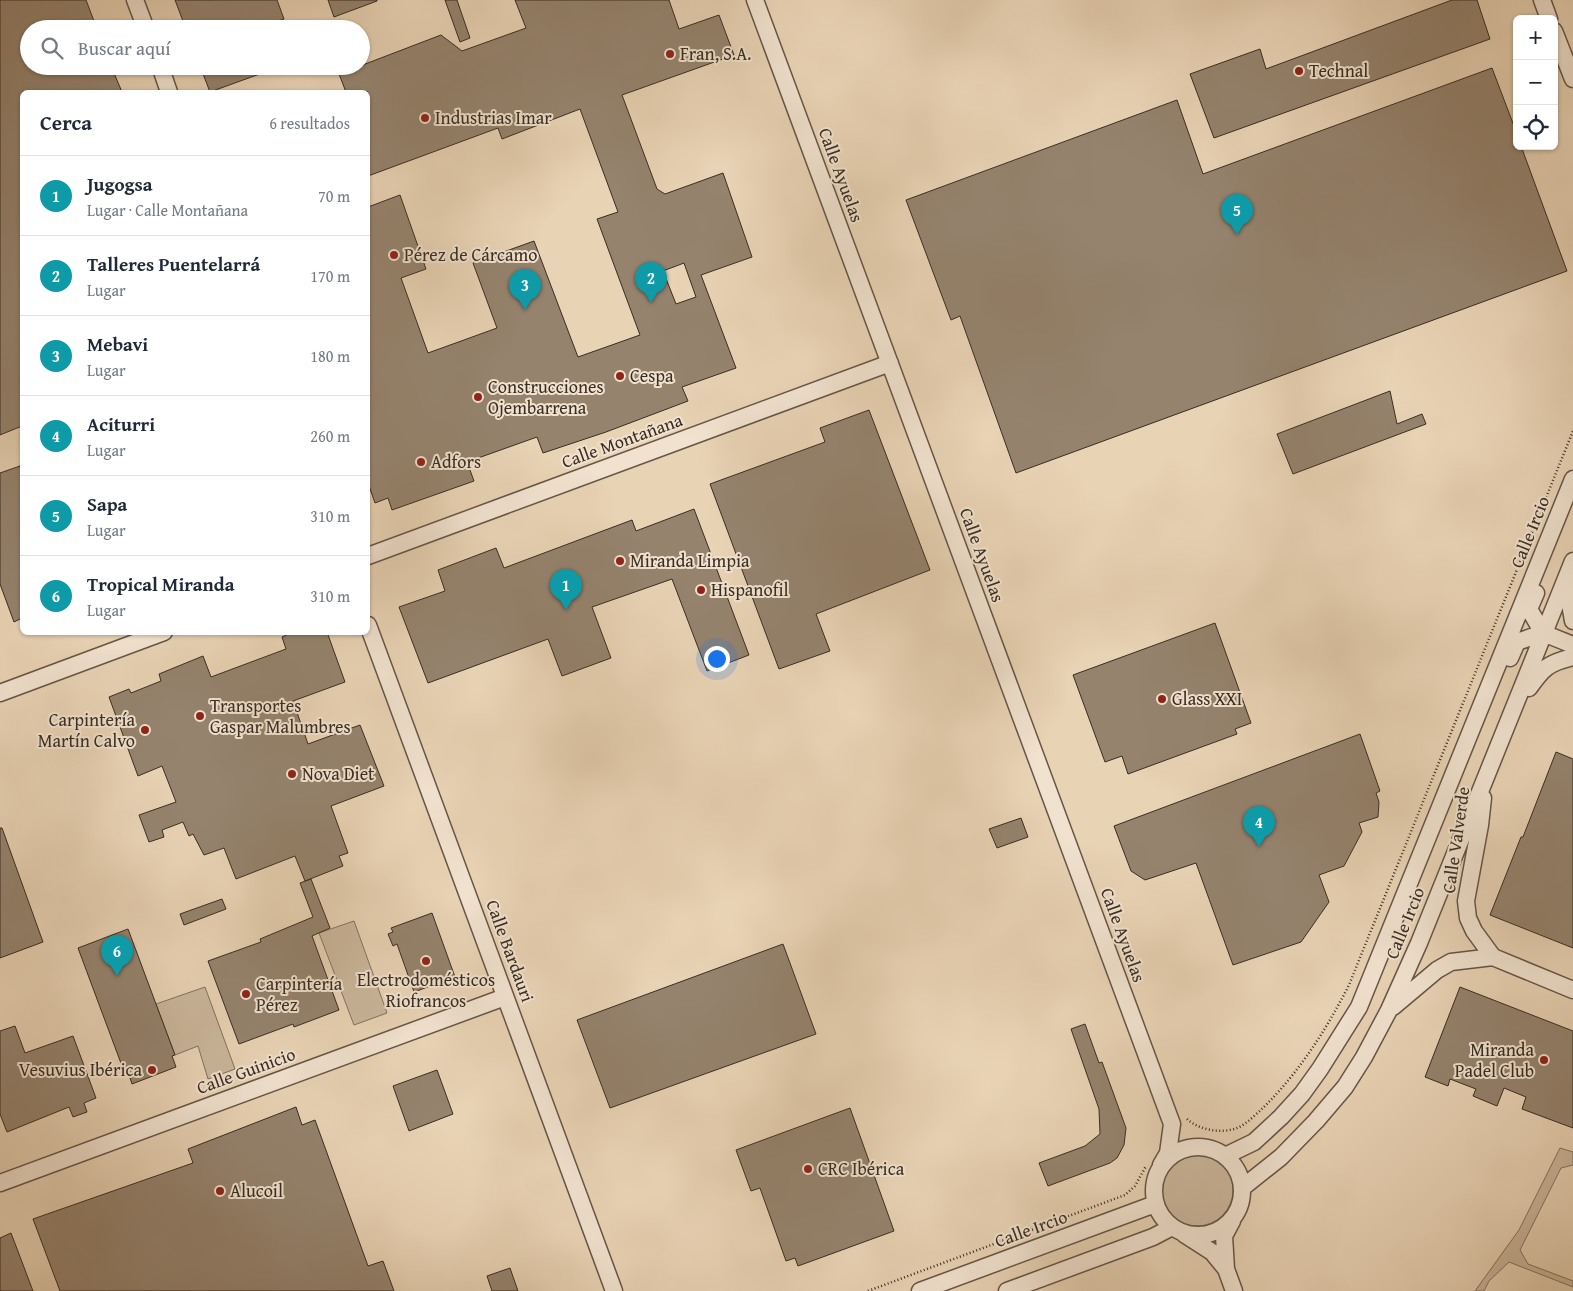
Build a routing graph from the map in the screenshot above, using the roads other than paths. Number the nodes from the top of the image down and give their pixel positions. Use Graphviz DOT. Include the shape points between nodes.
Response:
graph roads {
  1 [pos="135,0"];
  2 [pos="755,0"];
  3 [pos="1542,0"];
  4 [pos="1548,15"];
  5 [pos="143,20"];
  6 [pos="1558,41"];
  7 [pos="163,75"];
  8 [pos="1573,79"];
  9 [pos="169,90"];
  10 [pos="890,363"];
  11 [pos="1573,478"];
  12 [pos="1549,538"];
  13 [pos="370,555"];
  14 [pos="1571,566"];
  15 [pos="1573,621"];
  16 [pos="370,630"];
  17 [pos="1543,634"];
  18 [pos="156,635"];
  19 [pos="1573,646"];
  20 [pos="1573,657"];
  21 [pos="0,693"];
  22 [pos="1517,704"];
  23 [pos="1480,711"];
  24 [pos="1485,780"];
  25 [pos="1493,958"];
  26 [pos="1573,990"];
  27 [pos="505,997"];
  28 [pos="1389,1010"];
  29 [pos="1178,1120"];
  30 [pos="1208,1147"];
  31 [pos="1226,1156"];
  32 [pos="1154,1164"];
  33 [pos="0,1183"];
  34 [pos="1242,1188"];
  35 [pos="1155,1204"];
  36 [pos="1234,1217"];
  37 [pos="1177,1230"];
  38 [pos="1226,1269"];
  39 [pos="614,1291"];
  40 [pos="920,1291"];
  41 [pos="1007,1291"];
  42 [pos="1234,1291"];
  1 -- 5 [label="street"];
  2 -- 10 [label="street, Calle Ayuelas"];
  3 -- 4 [label="street"];
  6 -- 8 [label="street"];
  7 -- 9 [label="street"];
  10 -- 13 [label="street, Calle Montañana"];
  10 -- 29 [label="street, Calle Ayuelas"];
  11 -- 12 [label="street, Calle Ircio"];
  12 -- 17 [label="street" via="1552,555 1529,609"];
  12 -- 23 [label="street, Calle Ircio"];
  14 -- 15 [label="street" via="1569,598"];
  14 -- 17 [label="street, Calle Ircio"];
  16 -- 27 [label="street, Calle Bardauri"];
  17 -- 19 [label="street"];
  17 -- 22 [label="street, Calle Ircio"];
  17 -- 23 [label="street, Calle Ircio" via="1517,642 1492,704"];
  18 -- 21 [label="street"];
  20 -- 22 [label="street" via="1542,670"];
  22 -- 24 [label="street, Calle Ircio"];
  23 -- 31 [label="street, Calle Ircio" via="1359,1007 1302,1094 1254,1142"];
  24 -- 25 [label="street, Calle Valverde" via="1466,901 1474,931"];
  24 -- 28 [label="street, Calle Ircio"];
  25 -- 26 [label="street"];
  25 -- 28 [label="street" via="1451,962"];
  27 -- 33 [label="street, Calle Guinicio"];
  27 -- 39 [label="street, Calle Bardauri"];
  28 -- 34 [label="street, Calle Ircio" via="1345,1087 1281,1157"];
  29 -- 30 [label="street" via="1188,1138"];
  29 -- 32 [label="street, Calle Ayuelas" via="1168,1154"];
  30 -- 31 [label="street"];
  30 -- 32 [label="street" via="1187,1147"];
  31 -- 34 [label="street" via="1240,1176"];
  32 -- 35 [label="street"];
  34 -- 36 [label="street"];
  35 -- 37 [label="street" via="1161,1217"];
  35 -- 40 [label="street, Calle Ircio"];
  36 -- 37 [label="street" via="1211,1234 1197,1236"];
  36 -- 38 [label="street" via="1224,1236"];
  37 -- 38 [label="street" via="1212,1252"];
  37 -- 41 [label="street"];
  38 -- 42 [label="street"];
}
